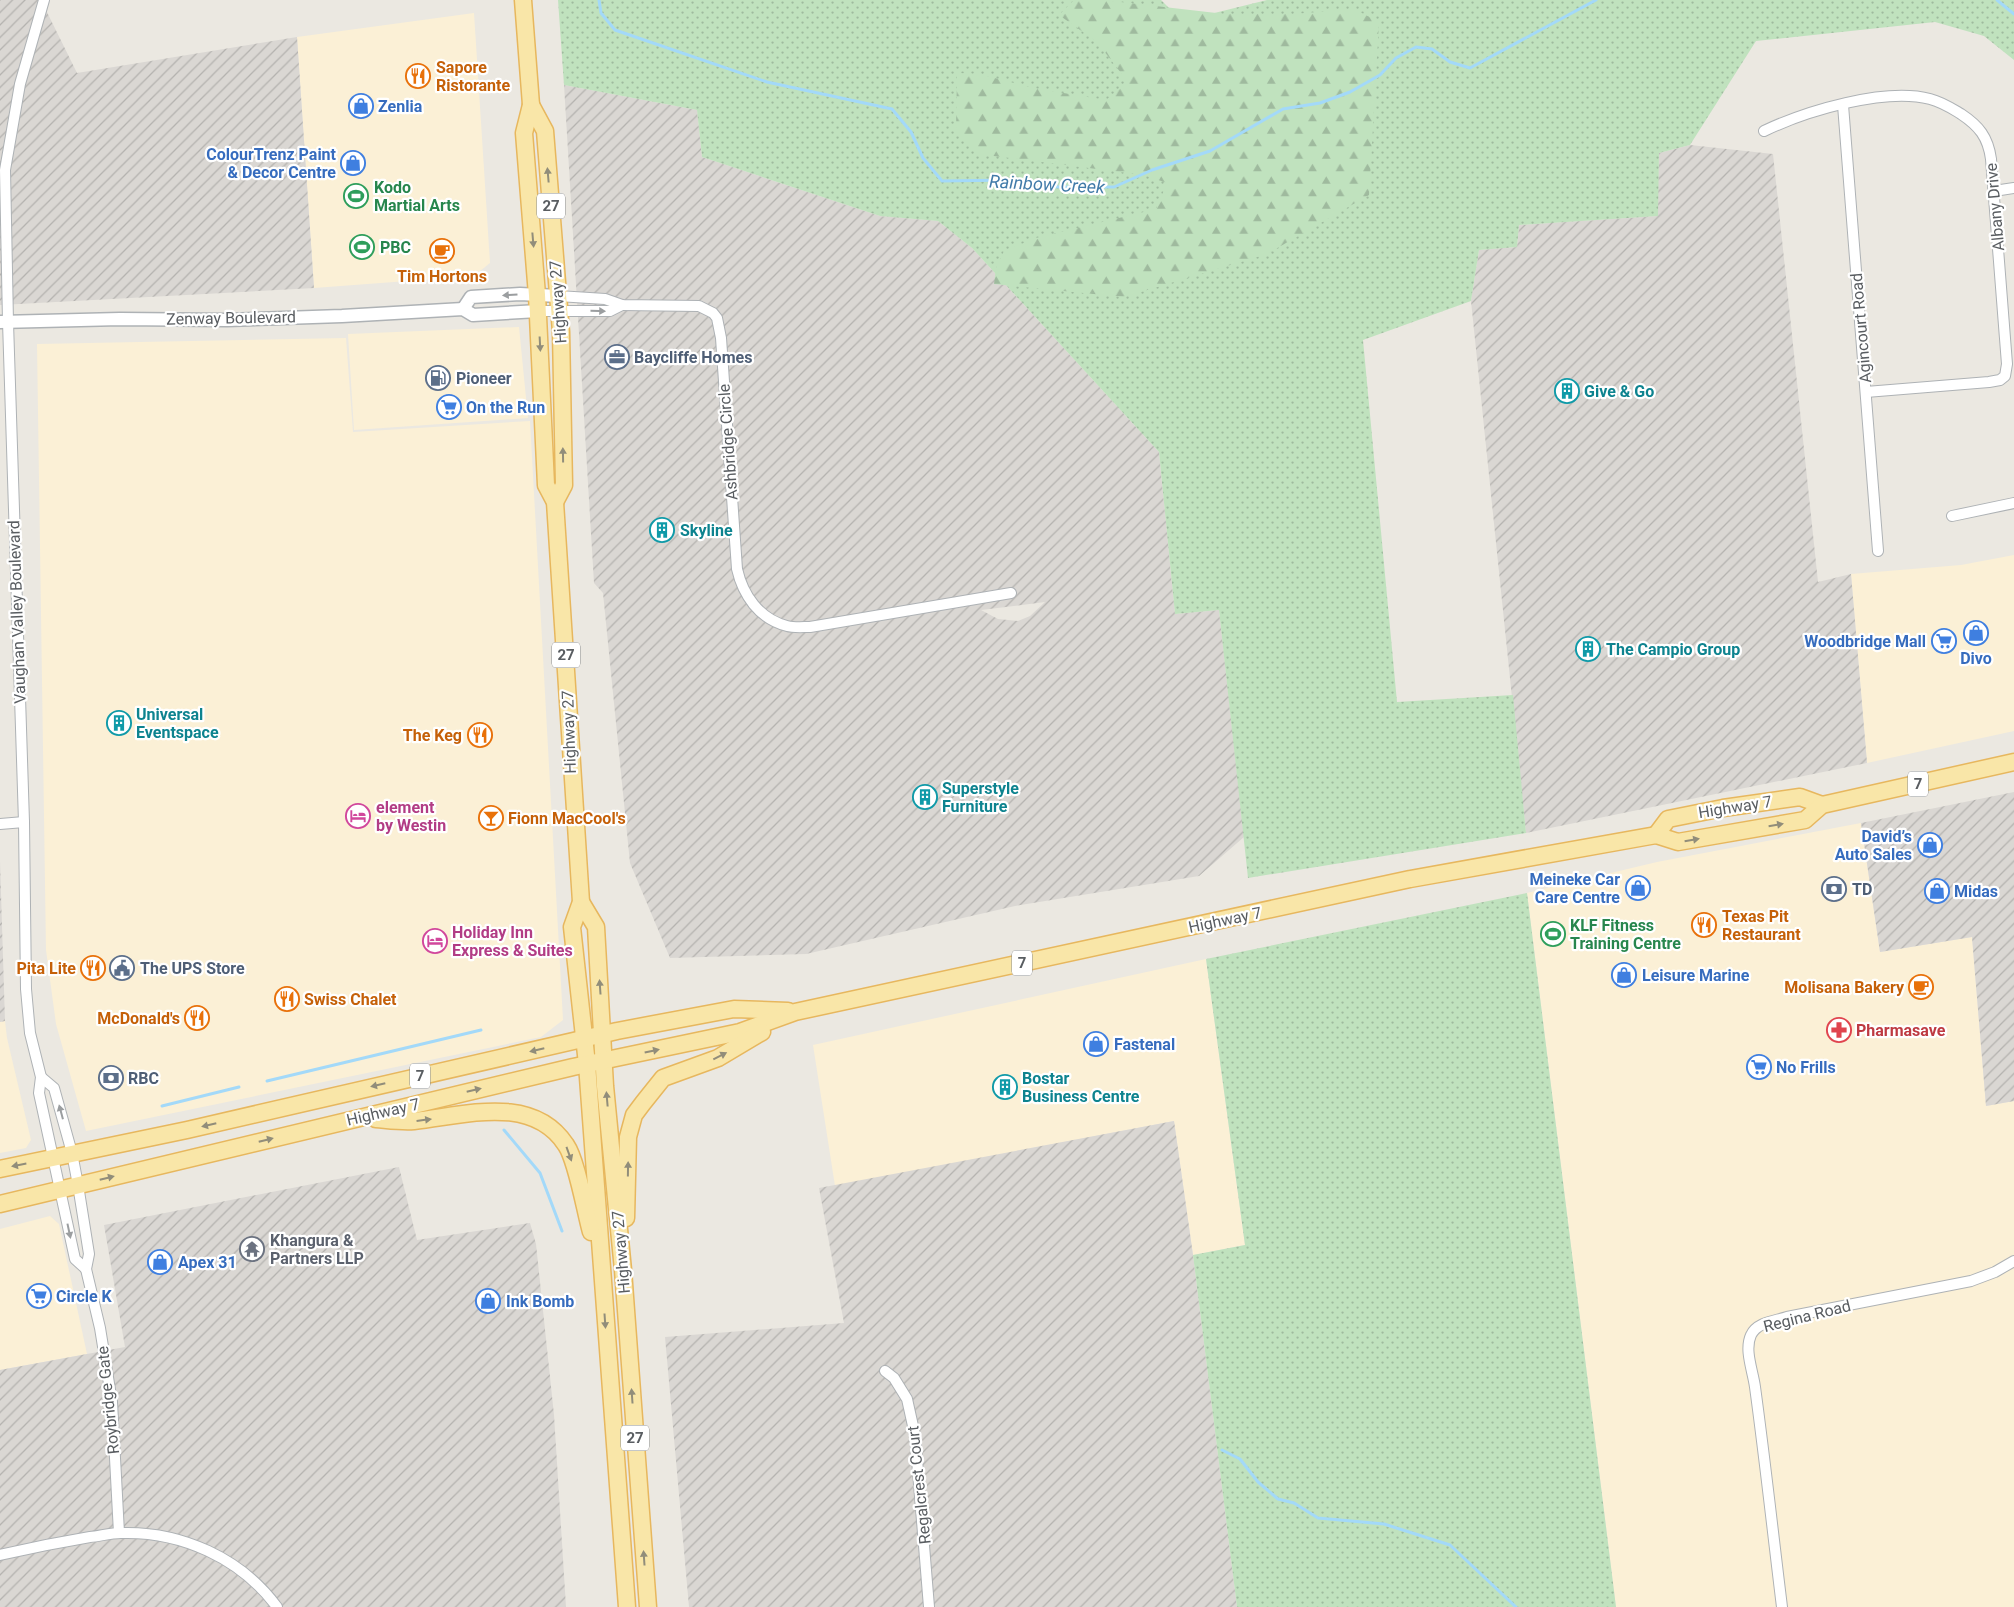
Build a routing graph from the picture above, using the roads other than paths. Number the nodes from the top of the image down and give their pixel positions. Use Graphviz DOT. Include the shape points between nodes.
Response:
graph roads {
  1 [pos="44,0"];
  2 [pos="523,0"];
  3 [pos="1843,104"];
  4 [pos="531,105"];
  5 [pos="1764,131"];
  6 [pos="2014,188"];
  7 [pos="1994,191"];
  8 [pos="538,303"];
  9 [pos="559,303"];
  10 [pos="622,305"];
  11 [pos="462,309"];
  12 [pos="4,322"];
  13 [pos="2009,326"];
  14 [pos="1866,392"];
  15 [pos="555,502"];
  16 [pos="2014,503"];
  17 [pos="1952,516"];
  18 [pos="1878,551"];
  19 [pos="1011,593"];
  20 [pos="2014,762"];
  21 [pos="1822,806"];
  22 [pos="24,822"];
  23 [pos="0,824"];
  24 [pos="1656,835"];
  25 [pos="580,902"];
  26 [pos="795,1012"];
  27 [pos="602,1036"];
  28 [pos="584,1039"];
  29 [pos="604,1060"];
  30 [pos="587,1064"];
  31 [pos="42,1077"];
  32 [pos="358,1118"];
  33 [pos="72,1153"];
  34 [pos="54,1157"];
  35 [pos="0,1169"];
  36 [pos="78,1185"];
  37 [pos="60,1190"];
  38 [pos="0,1204"];
  39 [pos="2014,1261"];
  40 [pos="86,1268"];
  41 [pos="622,1270"];
  42 [pos="601,1273"];
  43 [pos="885,1371"];
  44 [pos="120,1533"];
  45 [pos="0,1555"];
  46 [pos="277,1607"];
  47 [pos="627,1607"];
  48 [pos="648,1607"];
  49 [pos="929,1607"];
  50 [pos="1782,1607"];
  1 -- 12 [label="street, Vaughan Valley Boulevard" via="20,84 6,170"];
  2 -- 4 [label="main road, Highway 27 / 27"];
  3 -- 5 [label="street, Albany Drive" via="1789,119"];
  3 -- 7 [label="street, Albany Drive" via="1906,96 1945,104 1974,124 1987,139"];
  3 -- 14 [label="street, Agincourt Road"];
  4 -- 8 [label="main road, Highway 27 / 27, one-way" via="524,133"];
  9 -- 4 [label="main road, Highway 27 / 27, one-way" via="545,131"];
  6 -- 7 [label="street"];
  7 -- 13 [label="street, Albany Drive"];
  8 -- 9 [label="street, Zenway Boulevard"];
  8 -- 11 [label="street, Zenway Boulevard" via="473,315"];
  8 -- 11 [label="street, Zenway Boulevard, one-way" via="520,294 471,297"];
  8 -- 15 [label="main road, Highway 27 / 27, one-way" via="546,485"];
  9 -- 10 [label="street, Ashbridge Circle" via="605,299"];
  9 -- 10 [label="street, Ashbridge Circle, one-way" via="610,311"];
  15 -- 9 [label="main road, Highway 27 / 27, one-way" via="564,485"];
  10 -- 19 [label="street, Ashbridge Circle" via="699,306 717,318 738,569 743,589 764,616 788,626 810,628"];
  11 -- 12 [label="street, Zenway Boulevard" via="236,320"];
  12 -- 22 [label="street, Vaughan Valley Boulevard"];
  13 -- 14 [label="street, Albany Drive" via="2007,370 2000,380"];
  14 -- 18 [label="street, Agincourt Road"];
  15 -- 25 [label="main road, Highway 27 / 27"];
  16 -- 17 [label="street"];
  20 -- 21 [label="main road, Highway 7 / 7"];
  24 -- 21 [label="main road, Highway 7 / 7, one-way" via="1678,842 1688,841 1805,820"];
  21 -- 24 [label="main road, Highway 7" via="1800,797 1723,808 1668,819"];
  22 -- 23 [label="street"];
  22 -- 31 [label="street, Vaughan Valley Boulevard" via="26,989 30,1032"];
  24 -- 26 [label="main road, Highway 7 / 7" via="1410,880"];
  27 -- 25 [label="main road, Highway 27 / 27, one-way" via="596,927"];
  25 -- 28 [label="main road, Highway 27 / 27" via="572,927"];
  26 -- 27 [label="main road, Highway 7 / 7" via="734,1009"];
  29 -- 26 [label="main road, Highway 7 / 7, one-way" via="740,1032"];
  41 -- 26 [label="main road, one-way" via="628,1137 634,1115 663,1078 718,1058"];
  27 -- 28 [label="main road, Highway 7 / 7"];
  27 -- 29 [label="main road, Highway 27 / 27"];
  28 -- 30 [label="main road, Highway 27 / 27"];
  28 -- 33 [label="main road, Highway 7 / 7, one-way" via="187,1130"];
  29 -- 30 [label="main road, Highway 7 / 7"];
  41 -- 29 [label="main road, Highway 27 / 27, one-way"];
  32 -- 30 [label="main road, Highway 7 / 7, one-way"];
  30 -- 42 [label="main road, Highway 27 / 27"];
  33 -- 31 [label="street, Vaughan Valley Boulevard, one-way" via="54,1088"];
  31 -- 34 [label="street, Vaughan Valley Boulevard" via="39,1093"];
  36 -- 32 [label="main road, Highway 7 / 7, one-way"];
  32 -- 42 [label="main road, one-way" via="411,1121 491,1111 533,1117 566,1145"];
  33 -- 34 [label="main road, Highway 7 / 7"];
  33 -- 36 [label="street, Vaughan Valley Boulevard"];
  34 -- 35 [label="main road, Highway 7 / 7, one-way"];
  34 -- 37 [label="street, Roybridge Gate"];
  36 -- 37 [label="main road, Highway 7 / 7"];
  36 -- 40 [label="street, Roybridge Gate" via="89,1254"];
  37 -- 38 [label="main road, Highway 7 / 7"];
  37 -- 40 [label="street, Roybridge Gate, one-way" via="75,1259"];
  39 -- 50 [label="street, Regina Road" via="1972,1281 1788,1317 1754,1329 1748,1350"];
  40 -- 44 [label="street, Roybridge Gate" via="112,1402"];
  48 -- 41 [label="main road, Highway 27 / 27, one-way"];
  42 -- 47 [label="main road, Highway 27 / 27, one-way"];
  43 -- 49 [label="street, Regalcrest Court" via="894,1378 907,1399 915,1436"];
  44 -- 45 [label="street"];
  44 -- 46 [label="street" via="178,1539 208,1550 243,1571"];
}
